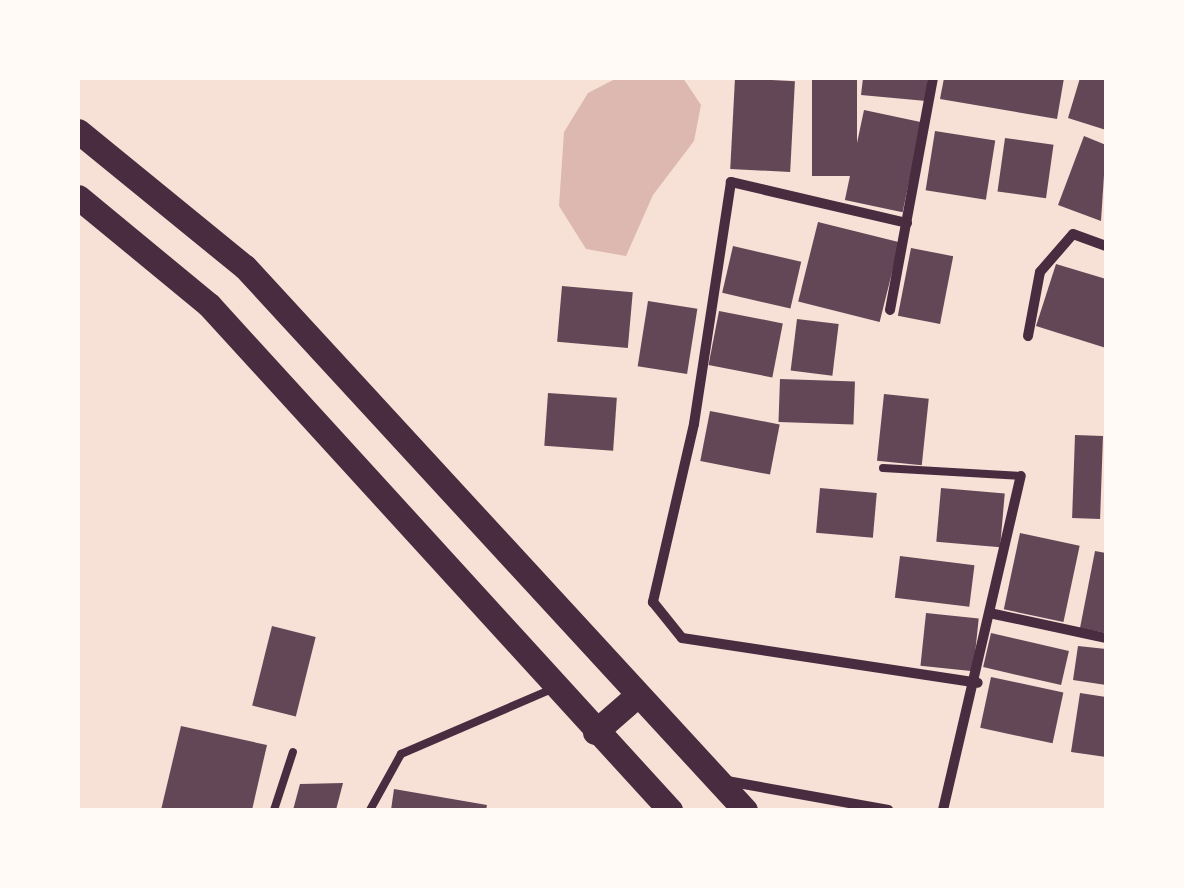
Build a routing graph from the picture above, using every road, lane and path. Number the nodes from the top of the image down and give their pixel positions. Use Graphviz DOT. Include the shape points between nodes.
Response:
graph roads {
  1 [pos="933,78"];
  2 [pos="78,131"];
  3 [pos="78,198"];
  4 [pos="908,223"];
  5 [pos="1106,246"];
  6 [pos="890,310"];
  7 [pos="1028,336"];
  8 [pos="883,468"];
  9 [pos="1021,476"];
  10 [pos="994,614"];
  11 [pos="1106,638"];
  12 [pos="978,683"];
  13 [pos="552,689"];
  14 [pos="634,698"];
  15 [pos="594,732"];
  16 [pos="293,752"];
  17 [pos="712,778"];
  18 [pos="274,810"];
  19 [pos="370,810"];
  20 [pos="670,810"];
  21 [pos="744,810"];
  22 [pos="888,810"];
  23 [pos="943,810"];
  1 -- 4 [label="street"];
  2 -- 14 [label="main road" via="245,267"];
  3 -- 13 [label="main road" via="209,305"];
  4 -- 6 [label="street"];
  4 -- 12 [label="street" via="731,182 694,424 653,602 682,638"];
  5 -- 7 [label="street" via="1073,234 1040,272"];
  8 -- 9 [label="lane"];
  9 -- 10 [label="street"];
  10 -- 11 [label="street"];
  10 -- 12 [label="street"];
  12 -- 23 [label="street"];
  13 -- 15 [label="main road"];
  13 -- 19 [label="lane" via="401,754"];
  14 -- 15 [label="main road"];
  14 -- 17 [label="main road"];
  15 -- 20 [label="main road"];
  16 -- 18 [label="lane"];
  17 -- 21 [label="main road"];
  17 -- 22 [label="street"];
}
